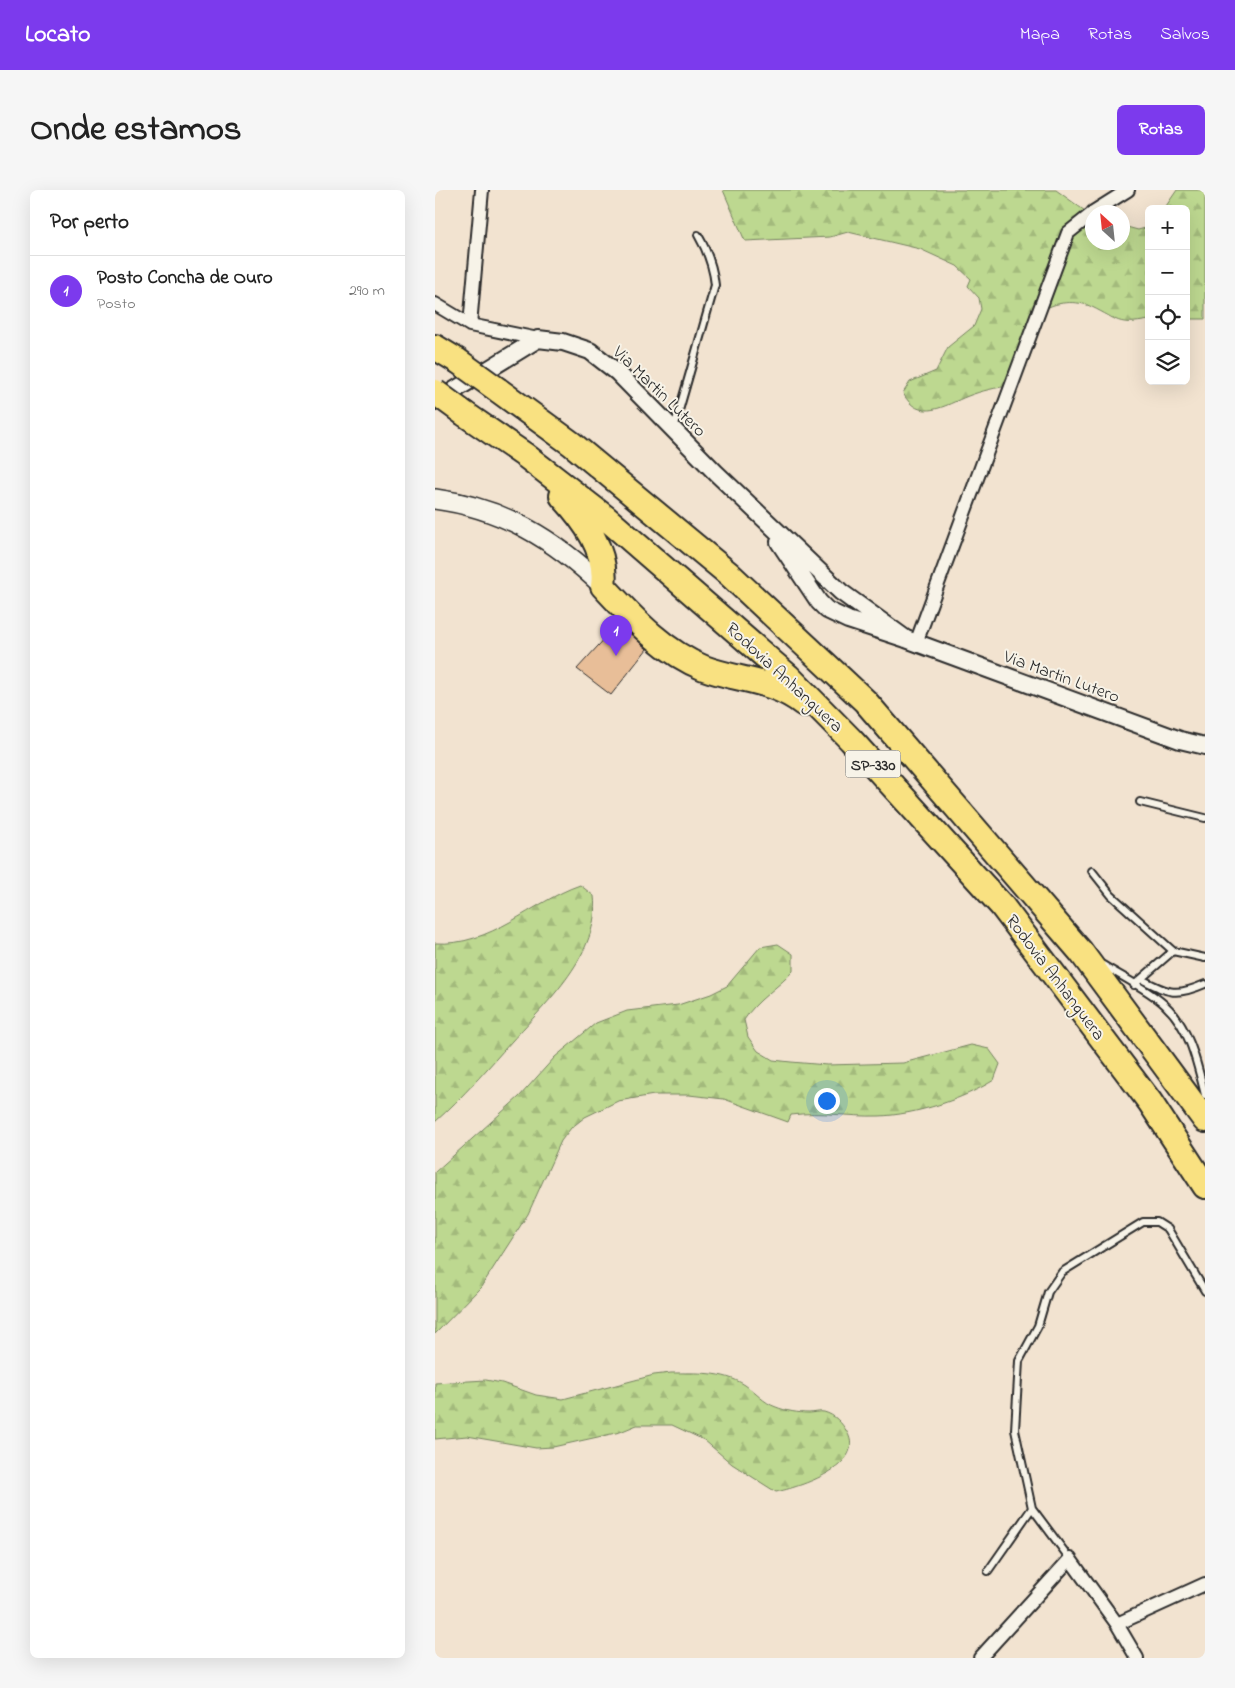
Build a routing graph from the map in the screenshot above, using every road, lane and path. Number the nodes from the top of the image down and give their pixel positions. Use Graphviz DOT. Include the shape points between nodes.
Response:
graph roads {
  1 [pos="482,190"];
  2 [pos="1128,190"];
  3 [pos="1105,205"];
  4 [pos="1085,219"];
  5 [pos="698,235"];
  6 [pos="435,304"];
  7 [pos="470,325"];
  8 [pos="538,339"];
  9 [pos="435,347"];
  10 [pos="435,392"];
  11 [pos="435,402"];
  12 [pos="673,430"];
  13 [pos="526,456"];
  14 [pos="435,499"];
  15 [pos="763,518"];
  16 [pos="603,586"];
  17 [pos="838,589"];
  18 [pos="823,606"];
  19 [pos="911,641"];
  20 [pos="851,740"];
  21 [pos="1205,746"];
  22 [pos="1140,802"];
  23 [pos="1205,818"];
  24 [pos="1092,872"];
  25 [pos="1173,951"];
  26 [pos="1081,952"];
  27 [pos="1205,958"];
  28 [pos="1141,979"];
  29 [pos="1205,984"];
  30 [pos="1134,985"];
  31 [pos="1205,1095"];
  32 [pos="1205,1120"];
  33 [pos="1205,1186"];
  34 [pos="1205,1291"];
  35 [pos="1032,1508"];
  36 [pos="1070,1559"];
  37 [pos="988,1571"];
  38 [pos="1205,1584"];
  39 [pos="1117,1624"];
  40 [pos="979,1658"];
  41 [pos="1137,1658"];
  1 -- 7 [label="street"];
  2 -- 3 [label="street"];
  4 -- 19 [label="street" via="1068,233"];
  5 -- 12 [label="lane" via="708,253 715,285"];
  6 -- 7 [label="street"];
  7 -- 8 [label="street"];
  8 -- 11 [label="street"];
  8 -- 12 [label="street, Via Martin Lutero" via="563,342 590,351 617,372"];
  9 -- 26 [label="highway, Rodovia Anhanguera / SP-330, bridge" via="572,444 729,574 832,669 865,701"];
  10 -- 13 [label="highway, Rodovia Anhanguera / SP-330, bridge"];
  12 -- 15 [label="street, Via Martin Lutero"];
  13 -- 16 [label="highway" via="578,514 603,563"];
  13 -- 20 [label="highway, Rodovia Anhanguera / SP-330" via="606,518 788,676"];
  14 -- 16 [label="main road" via="485,510 522,524 580,564"];
  15 -- 17 [label="street, Via Martin Lutero"];
  15 -- 18 [label="street, Via Martin Lutero"];
  16 -- 20 [label="highway" via="633,619 680,657 705,668 770,684 793,696"];
  17 -- 18 [label="street" via="824,591"];
  17 -- 19 [label="street, Via Martin Lutero"];
  18 -- 19 [label="street, Via Martin Lutero" via="848,620"];
  19 -- 21 [label="street, Via Martin Lutero" via="1180,740"];
  20 -- 33 [label="highway, Rodovia Anhanguera / SP-330" via="1002,906 1150,1102"];
  22 -- 23 [label="lane"];
  24 -- 25 [label="lane" via="1111,895"];
  25 -- 27 [label="lane"];
  25 -- 28 [label="lane"];
  26 -- 30 [label="lane"];
  26 -- 32 [label="highway, Rodovia Anhanguera / SP-330"];
  28 -- 29 [label="lane" via="1166,992 1187,992"];
  28 -- 30 [label="lane"];
  30 -- 31 [label="lane" via="1164,1004 1181,1025 1197,1059"];
  34 -- 35 [label="lane" via="1168,1229 1157,1222 1143,1222 1062,1272 1048,1292 1038,1326 1019,1361 1015,1430"];
  35 -- 36 [label="lane"];
  35 -- 37 [label="lane"];
  36 -- 39 [label="street"];
  36 -- 40 [label="street"];
  38 -- 39 [label="street"];
  39 -- 41 [label="street"];
}
